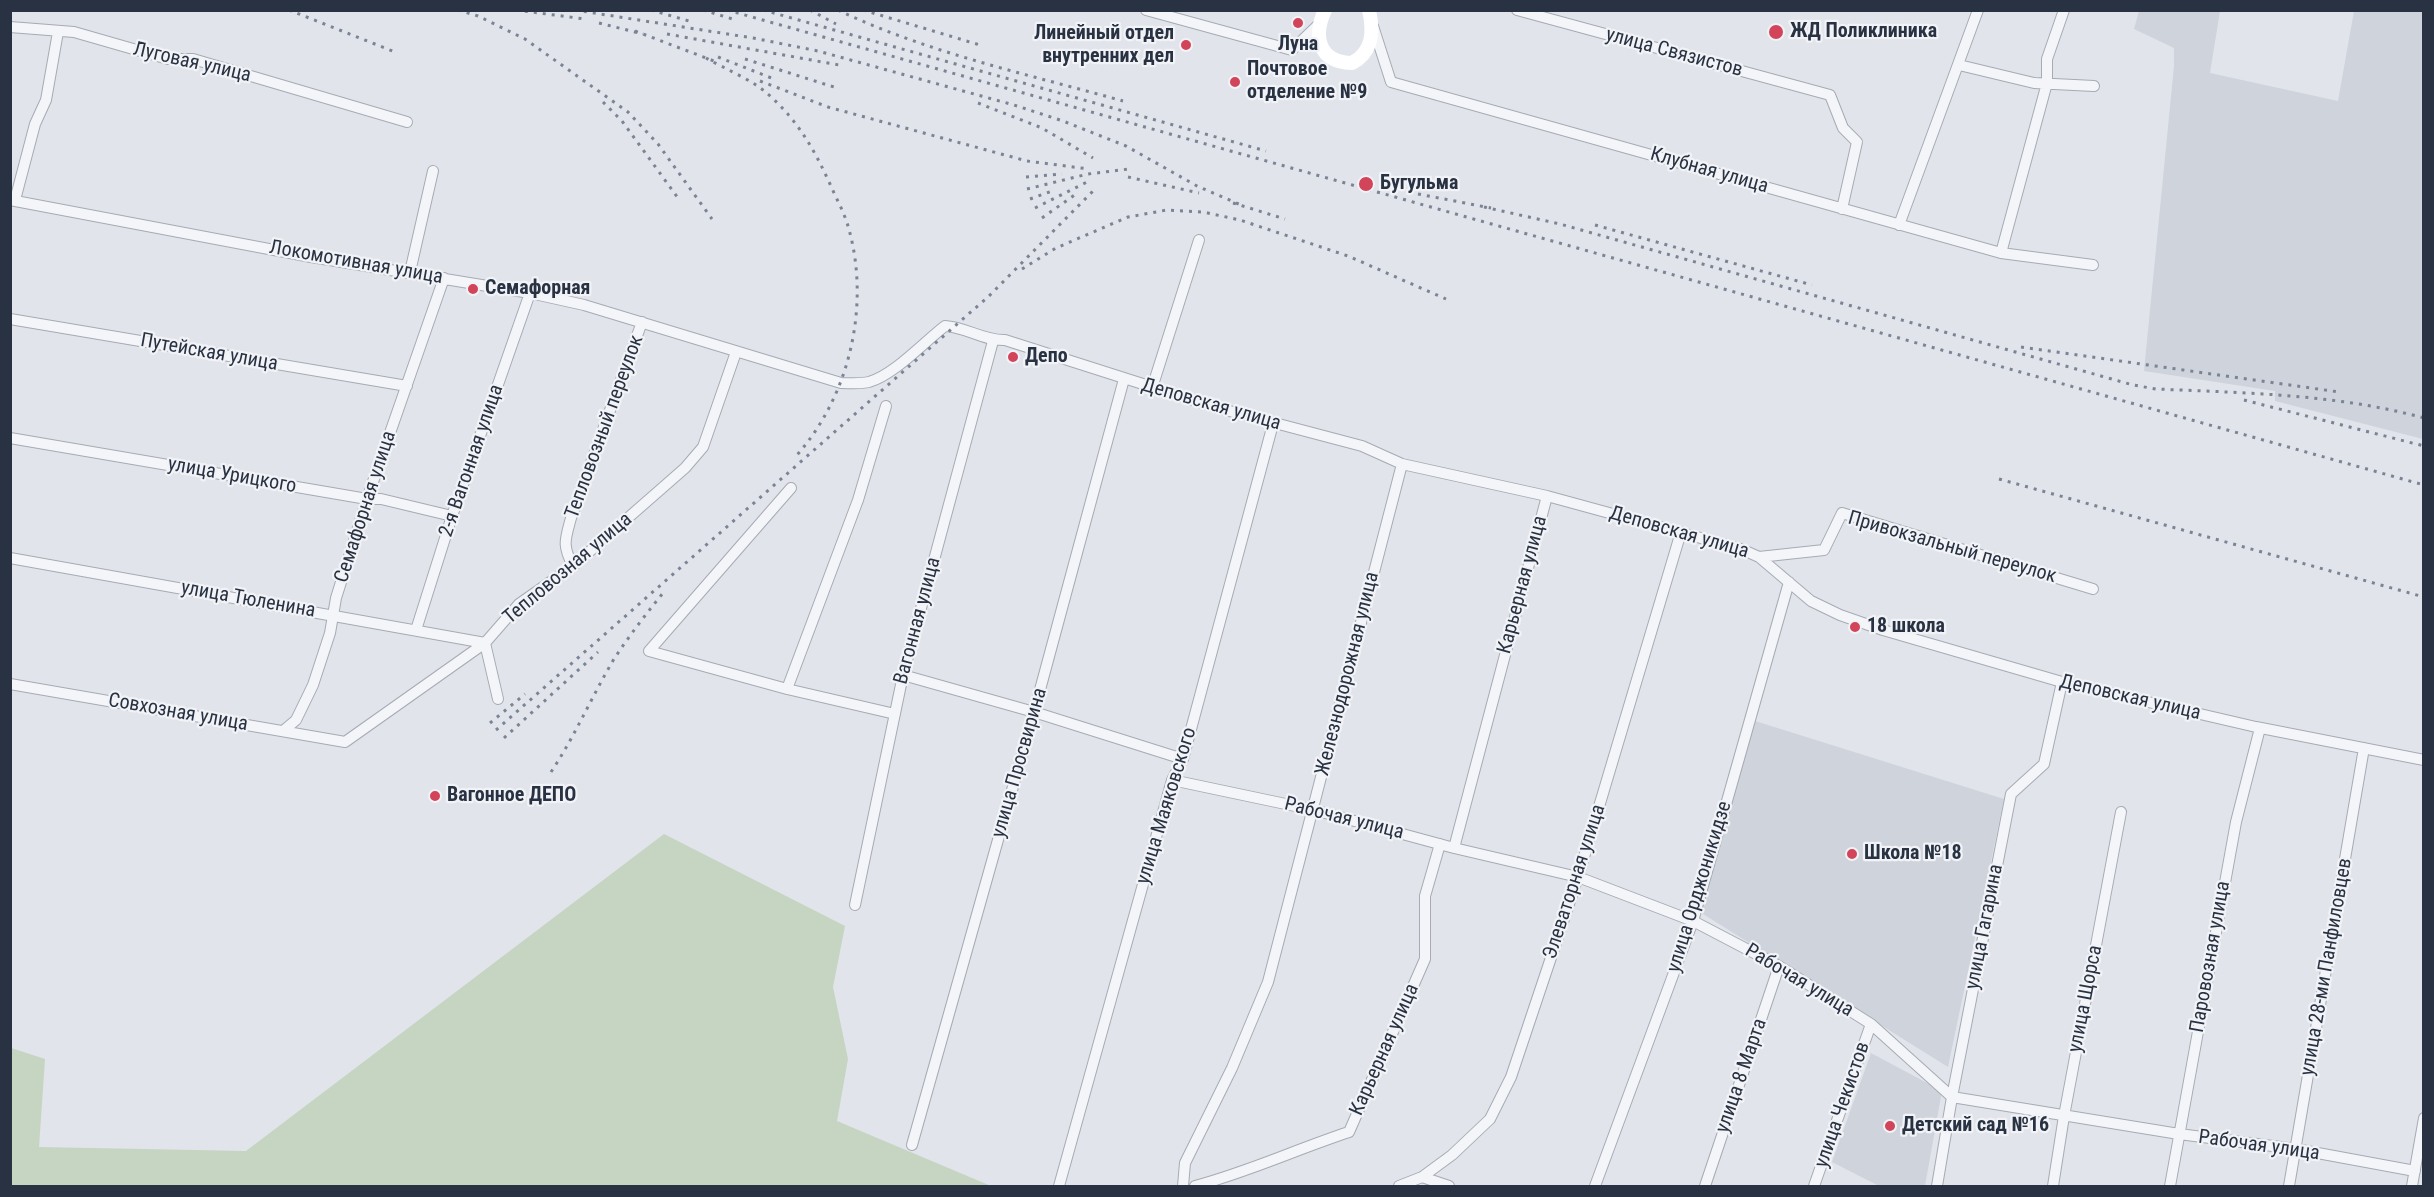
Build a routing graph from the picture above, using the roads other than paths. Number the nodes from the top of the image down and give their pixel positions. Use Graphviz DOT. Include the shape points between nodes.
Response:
graph roads {
  1 [pos="1146,10"];
  2 [pos="1325,10"];
  3 [pos="1517,10"];
  4 [pos="1978,10"];
  5 [pos="2064,10"];
  6 [pos="1370,15"];
  7 [pos="1318,25"];
  8 [pos="10,27"];
  9 [pos="58,32"];
  10 [pos="1959,65"];
  11 [pos="2047,83"];
  12 [pos="2094,86"];
  13 [pos="407,122"];
  14 [pos="433,171"];
  15 [pos="13,200"];
  16 [pos="1842,209"];
  17 [pos="1899,225"];
  18 [pos="1199,240"];
  19 [pos="2001,253"];
  20 [pos="2093,265"];
  21 [pos="410,272"];
  22 [pos="444,278"];
  23 [pos="530,293"];
  24 [pos="10,319"];
  25 [pos="642,322"];
  26 [pos="993,341"];
  27 [pos="736,352"];
  28 [pos="1124,379"];
  29 [pos="407,386"];
  30 [pos="1152,388"];
  31 [pos="886,406"];
  32 [pos="1272,424"];
  33 [pos="10,438"];
  34 [pos="1402,464"];
  35 [pos="791,488"];
  36 [pos="1546,496"];
  37 [pos="367,499"];
  38 [pos="452,516"];
  39 [pos="1681,532"];
  40 [pos="1759,557"];
  41 [pos="10,558"];
  42 [pos="573,566"];
  43 [pos="1789,582"];
  44 [pos="2093,589"];
  45 [pos="333,615"];
  46 [pos="416,630"];
  47 [pos="485,643"];
  48 [pos="903,675"];
  49 [pos="2061,682"];
  50 [pos="10,684"];
  51 [pos="787,689"];
  52 [pos="498,699"];
  53 [pos="1034,712"];
  54 [pos="895,714"];
  55 [pos="2260,728"];
  56 [pos="283,731"];
  57 [pos="345,742"];
  58 [pos="2364,748"];
  59 [pos="1183,759"];
  60 [pos="2424,760"];
  61 [pos="1172,780"];
  62 [pos="1314,810"];
  63 [pos="2121,812"];
  64 [pos="1440,844"];
  65 [pos="1454,848"];
  66 [pos="1578,877"];
  67 [pos="855,905"];
  68 [pos="1693,921"];
  69 [pos="1779,966"];
  70 [pos="1871,1024"];
  71 [pos="1952,1097"];
  72 [pos="2064,1116"];
  73 [pos="2424,1118"];
  74 [pos="2179,1134"];
  75 [pos="2422,1137"];
  76 [pos="912,1145"];
  77 [pos="2296,1149"];
  78 [pos="2415,1171"];
  79 [pos="1422,1177"];
  80 [pos="1059,1186"];
  81 [pos="1183,1186"];
  82 [pos="1196,1186"];
  83 [pos="1399,1186"];
  84 [pos="1449,1186"];
  85 [pos="1595,1186"];
  86 [pos="1705,1186"];
  87 [pos="1814,1186"];
  88 [pos="1937,1186"];
  89 [pos="2053,1186"];
  90 [pos="2170,1186"];
  91 [pos="2289,1186"];
  92 [pos="2412,1186"];
  1 -- 7 [label="street" via="1292,50"];
  2 -- 7 [label="street"];
  3 -- 16 [label="street, улица Связистов" via="1830,95 1843,129 1857,142"];
  4 -- 10 [label="street"];
  5 -- 11 [label="street" via="2047,59"];
  6 -- 7 [label="street" via="1372,37 1368,50 1352,63 1338,61 1325,52 1318,38"];
  6 -- 16 [label="street, Клубная улица" via="1391,82"];
  8 -- 9 [label="street, Луговая улица"];
  9 -- 13 [label="street, Луговая улица" via="74,32 168,59 193,59"];
  9 -- 15 [label="street" via="46,100"];
  10 -- 11 [label="street"];
  10 -- 17 [label="street"];
  11 -- 12 [label="street"];
  11 -- 19 [label="street"];
  14 -- 21 [label="street"];
  15 -- 21 [label="street, Локомотивная улица"];
  16 -- 17 [label="street, Клубная улица"];
  17 -- 19 [label="street, Клубная улица"];
  18 -- 30 [label="street"];
  19 -- 20 [label="street, Клубная улица"];
  21 -- 22 [label="street, Локомотивная улица"];
  22 -- 23 [label="street, Локомотивная улица"];
  22 -- 29 [label="street, Семафорная улица"];
  23 -- 25 [label="street, Локомотивная улица"];
  23 -- 38 [label="street, 2-я Вагонная улица"];
  24 -- 29 [label="street, Путейская улица"];
  25 -- 27 [label="street, Локомотивная улица"];
  25 -- 42 [label="street, Тепловозный переулок" via="571,518 564,543"];
  26 -- 27 [label="street, Локомотивная улица" via="945,326 886,374 858,384 827,379"];
  26 -- 28 [label="street, Деповская улица" via="1005,340"];
  26 -- 48 [label="street, Вагонная улица"];
  27 -- 42 [label="street, Тепловозная улица" via="704,447"];
  28 -- 30 [label="street, Деповская улица"];
  28 -- 53 [label="street, улица Просвирина"];
  29 -- 37 [label="street, Семафорная улица"];
  30 -- 32 [label="street, Деповская улица"];
  31 -- 51 [label="street" via="858,500"];
  32 -- 34 [label="street, Деповская улица" via="1362,446"];
  32 -- 59 [label="street, улица Маяковского"];
  33 -- 37 [label="street, улица Урицкого"];
  34 -- 36 [label="street, Деповская улица"];
  34 -- 62 [label="street, Железнодорожная улица"];
  35 -- 51 [label="street" via="649,651"];
  36 -- 39 [label="street, Деповская улица"];
  36 -- 65 [label="street, Карьерная улица"];
  37 -- 38 [label="street, улица Урицкого" via="410,504"];
  37 -- 45 [label="street, Семафорная улица"];
  38 -- 46 [label="street, 2-я Вагонная улица"];
  39 -- 40 [label="street, Деповская улица"];
  39 -- 66 [label="street, Элеваторная улица"];
  40 -- 43 [label="street, Деповская улица"];
  40 -- 44 [label="street, Привокзальный переулок" via="1824,550 1842,513"];
  41 -- 45 [label="street, улица Тюленина"];
  42 -- 47 [label="street, Тепловозная улица" via="519,604"];
  43 -- 49 [label="street, Деповская улица" via="1811,601 1840,615"];
  43 -- 68 [label="street, улица Орджоникидзе"];
  45 -- 46 [label="street, улица Тюленина"];
  45 -- 56 [label="street, Семафорная улица" via="313,685 296,720"];
  46 -- 47 [label="street, улица Тюленина"];
  47 -- 52 [label="street"];
  47 -- 57 [label="street, Тепловозная улица"];
  48 -- 53 [label="street"];
  48 -- 54 [label="street, Вагонная улица"];
  49 -- 55 [label="street, Деповская улица"];
  49 -- 71 [label="street, улица Гагарина" via="2044,764 2011,794"];
  50 -- 56 [label="street, Совхозная улица"];
  51 -- 54 [label="street"];
  53 -- 59 [label="street"];
  53 -- 76 [label="street, улица Просвирина"];
  54 -- 67 [label="street, Вагонная улица"];
  55 -- 58 [label="street, Деповская улица"];
  55 -- 74 [label="street, Паровозная улица" via="2236,822"];
  56 -- 57 [label="street, Совхозная улица"];
  58 -- 60 [label="street, Деповская улица"];
  58 -- 77 [label="street, улица 28-ми Панфиловцев"];
  59 -- 61 [label="street, улица Маяковского"];
  61 -- 62 [label="street, Рабочая улица"];
  61 -- 80 [label="street, улица Маяковского"];
  62 -- 64 [label="street, Рабочая улица"];
  62 -- 81 [label="street, Железнодорожная улица" via="1268,982 1232,1068 1185,1163"];
  63 -- 72 [label="street, улица Щорса"];
  64 -- 65 [label="street, Рабочая улица"];
  64 -- 82 [label="street, Карьерная улица" via="1425,896 1425,959 1349,1132 1228,1178"];
  65 -- 66 [label="street, Рабочая улица"];
  66 -- 68 [label="street, Рабочая улица"];
  66 -- 79 [label="street, Элеваторная улица" via="1511,1077 1490,1119"];
  68 -- 69 [label="street, Рабочая улица"];
  68 -- 85 [label="street, улица Орджоникидзе"];
  69 -- 70 [label="street, Рабочая улица"];
  69 -- 86 [label="street, улица 8 Марта"];
  70 -- 71 [label="street, Рабочая улица"];
  70 -- 87 [label="street, улица Чекистов"];
  71 -- 72 [label="street, Рабочая улица"];
  71 -- 88 [label="street, улица Гагарина"];
  72 -- 74 [label="street, Рабочая улица"];
  72 -- 89 [label="street, улица Щорса"];
  73 -- 75 [label="street"];
  74 -- 77 [label="street, Рабочая улица"];
  74 -- 90 [label="street, Паровозная улица"];
  75 -- 78 [label="street"];
  77 -- 78 [label="street, Рабочая улица"];
  77 -- 91 [label="street, улица 28-ми Панфиловцев"];
  78 -- 92 [label="street"];
  79 -- 83 [label="street, Элеваторная улица"];
  79 -- 84 [label="street"];
}
